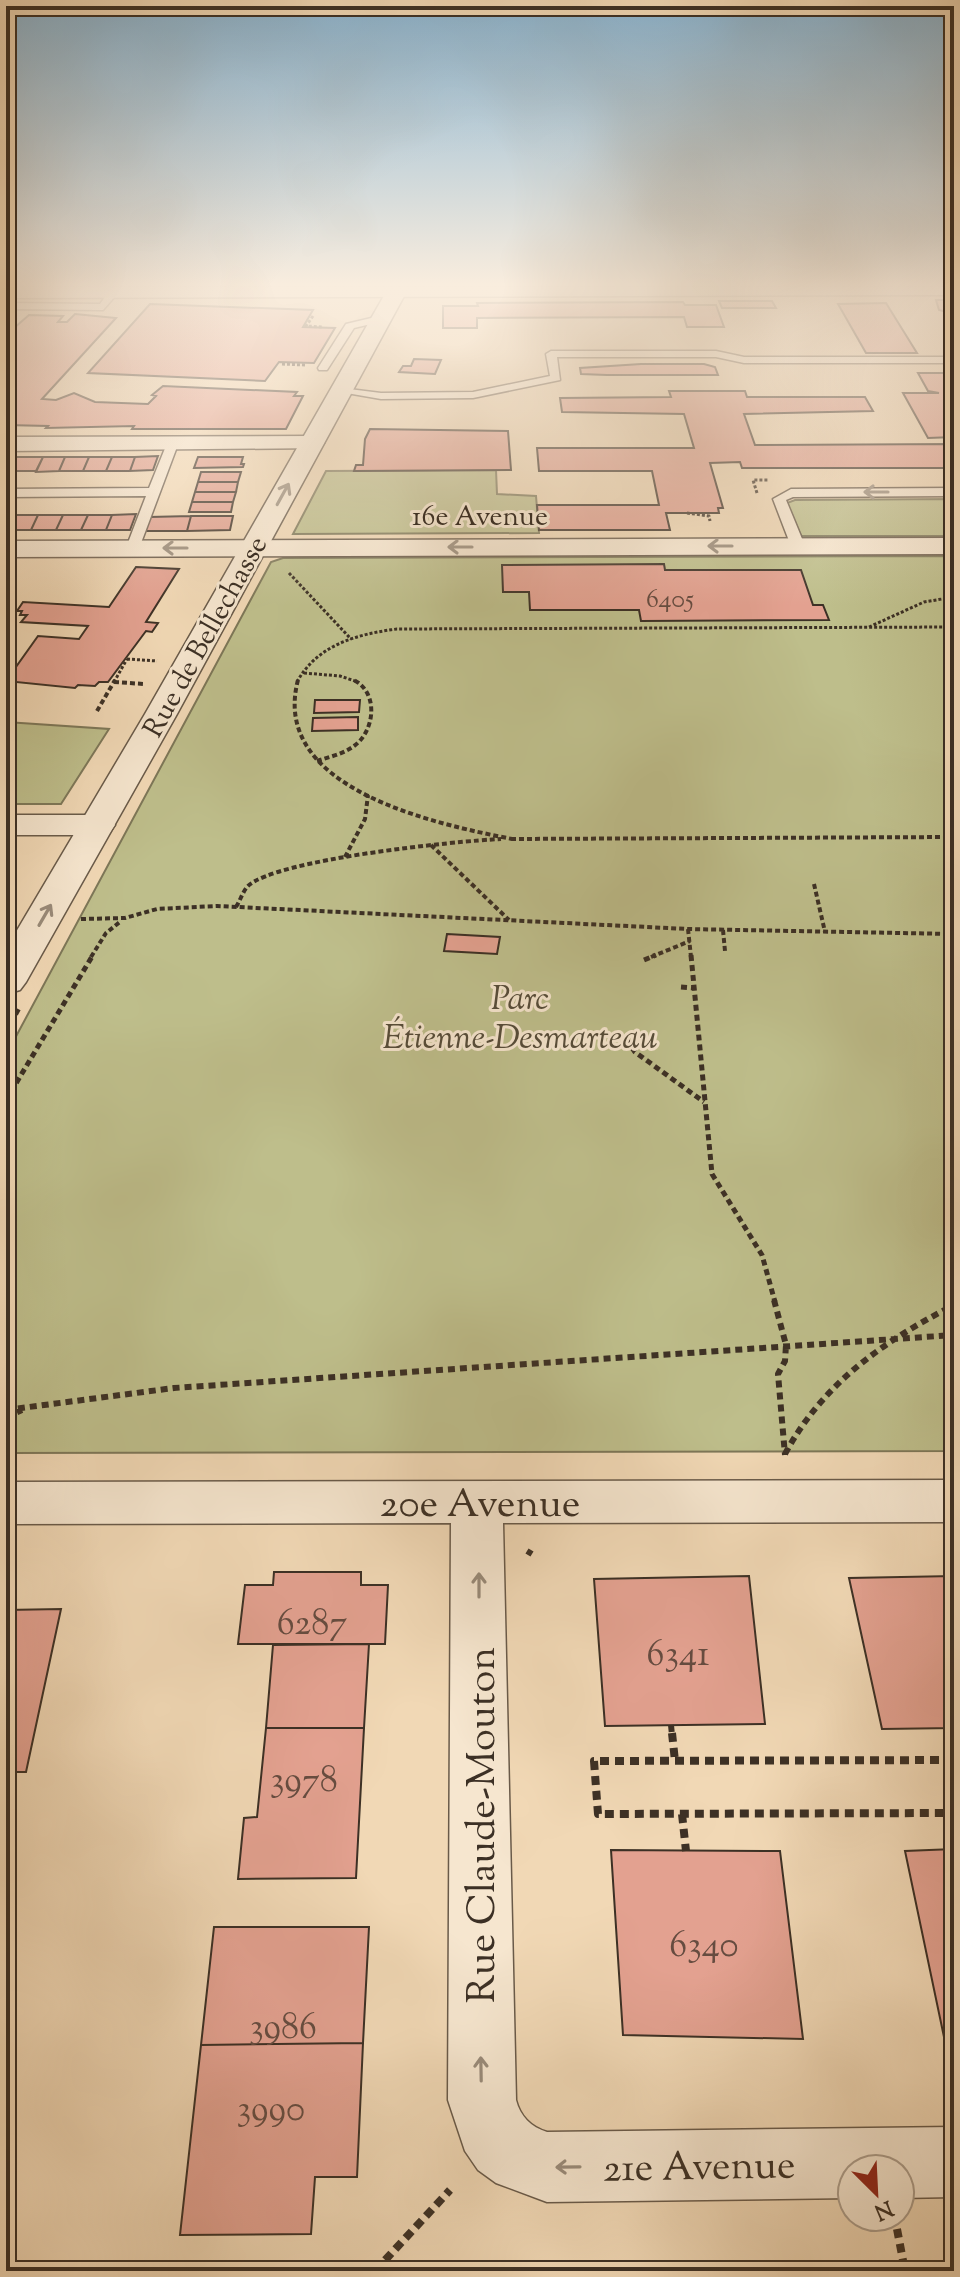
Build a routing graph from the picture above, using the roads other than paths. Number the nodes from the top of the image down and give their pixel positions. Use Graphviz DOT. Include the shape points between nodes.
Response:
graph roads {
  1 [pos="322,393"];
  2 [pos="374,393"];
  3 [pos="481,393"];
  4 [pos="312,443"];
  5 [pos="6,444"];
  6 [pos="172,444"];
  7 [pos="153,492"];
  8 [pos="954,492"];
  9 [pos="6,493"];
  10 [pos="798,546"];
  11 [pos="954,546"];
  12 [pos="253,547"];
  13 [pos="133,548"];
  14 [pos="6,549"];
  15 [pos="6,825"];
  16 [pos="98,825"];
  17 [pos="6,982"];
  18 [pos="954,1501"];
  19 [pos="6,1503"];
  20 [pos="477,1503"];
  21 [pos="499,2143"];
  22 [pos="954,2162"];
  1 -- 4 [label="street, Rue de Bellechasse"];
  2 -- 3 [label="lane"];
  4 -- 6 [label="street"];
  12 -- 4 [label="street, Rue de Bellechasse, one-way"];
  5 -- 6 [label="street"];
  6 -- 7 [label="lane"];
  7 -- 9 [label="lane"];
  7 -- 13 [label="lane"];
  8 -- 10 [label="lane, one-way" via="782,496"];
  10 -- 11 [label="street, 16e Avenue"];
  10 -- 12 [label="street, 16e Avenue, one-way"];
  12 -- 13 [label="street, 16e Avenue, one-way"];
  12 -- 16 [label="street, Rue de Bellechasse"];
  13 -- 14 [label="street, 16e Avenue"];
  15 -- 16 [label="street"];
  17 -- 16 [label="street, Rue de Bellechasse, one-way"];
  18 -- 20 [label="street, 20e Avenue"];
  19 -- 20 [label="street, 20e Avenue"];
  21 -- 20 [label="street, Rue Claude-Mouton, one-way" via="486,2122 482,2100"];
  22 -- 21 [label="street, 21e Avenue, one-way" via="547,2167 519,2160"];
}
